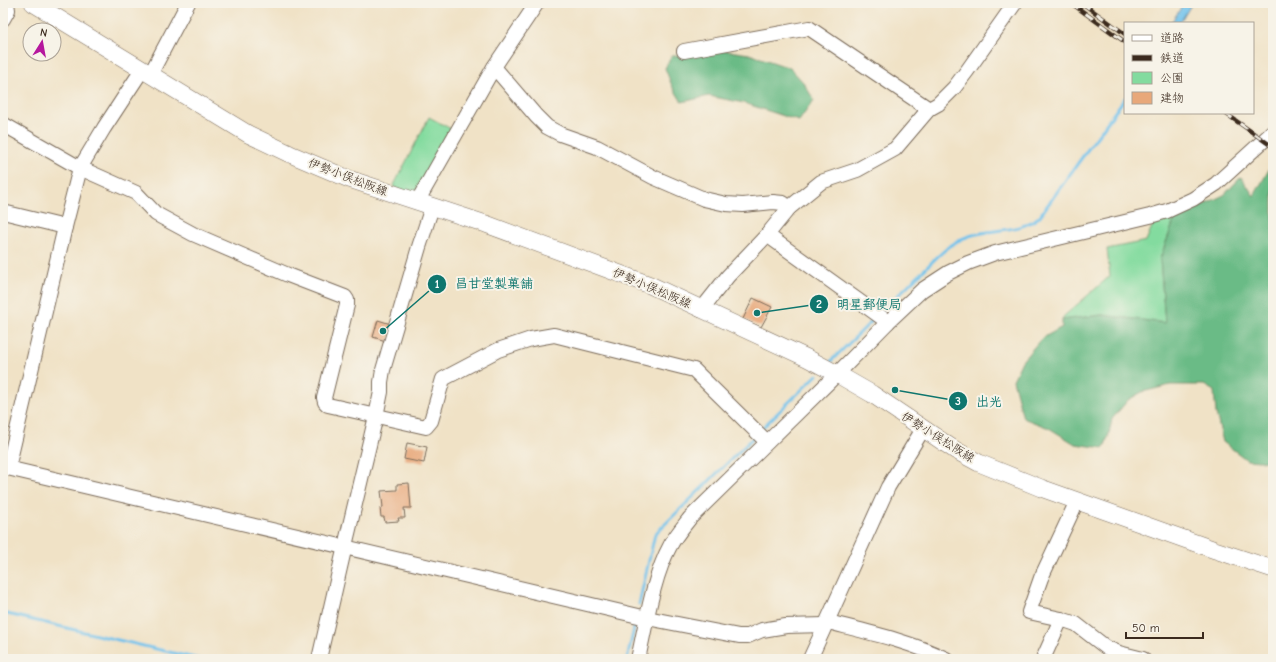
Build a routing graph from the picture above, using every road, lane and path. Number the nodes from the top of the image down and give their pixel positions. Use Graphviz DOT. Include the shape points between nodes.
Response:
graph roads {
  1 [pos="7,3"];
  2 [pos="188,3"];
  3 [pos="536,3"];
  4 [pos="1016,3"];
  5 [pos="38,4"];
  6 [pos="3,19"];
  7 [pos="684,51"];
  8 [pos="494,67"];
  9 [pos="146,73"];
  10 [pos="929,109"];
  11 [pos="3,124"];
  12 [pos="1273,132"];
  13 [pos="80,168"];
  14 [pos="425,205"];
  15 [pos="789,208"];
  16 [pos="3,212"];
  17 [pos="65,227"];
  18 [pos="767,235"];
  19 [pos="701,310"];
  20 [pos="881,317"];
  21 [pos="837,374"];
  22 [pos="376,416"];
  23 [pos="923,429"];
  24 [pos="761,436"];
  25 [pos="6,467"];
  26 [pos="1077,501"];
  27 [pos="345,546"];
  28 [pos="1273,569"];
  29 [pos="647,618"];
  30 [pos="1061,619"];
  31 [pos="827,623"];
  32 [pos="320,659"];
  33 [pos="638,659"];
  34 [pos="810,659"];
  35 [pos="946,659"];
  36 [pos="1043,659"];
  37 [pos="1143,659"];
  1 -- 6 [label="street" via="8,10"];
  2 -- 9 [label="street"];
  3 -- 8 [label="street"];
  4 -- 10 [label="street" via="968,71 938,104"];
  5 -- 9 [label="main road, 伊勢小俣松阪線"];
  7 -- 10 [label="street" via="809,28"];
  8 -- 14 [label="street"];
  8 -- 15 [label="street" via="536,116 547,127 560,134 597,147 653,177 704,199 732,205 783,203"];
  9 -- 13 [label="street" via="108,124"];
  9 -- 14 [label="main road, 伊勢小俣松阪線" via="248,134 290,154 349,180"];
  10 -- 15 [label="street" via="895,149 857,170 821,182"];
  11 -- 13 [label="street"];
  12 -- 20 [label="street" via="1216,184 1193,199 1150,216 995,253 968,262"];
  13 -- 17 [label="street"];
  13 -- 22 [label="street" via="136,193 156,214 193,234 345,297 347,305 325,402 328,405"];
  14 -- 19 [label="main road, 伊勢小俣松阪線" via="486,224 650,285"];
  14 -- 22 [label="street" via="386,357"];
  15 -- 18 [label="street"];
  16 -- 17 [label="street"];
  17 -- 25 [label="street"];
  18 -- 19 [label="street" via="728,276"];
  18 -- 20 [label="street"];
  19 -- 21 [label="main road, 伊勢小俣松阪線"];
  20 -- 21 [label="street"];
  21 -- 23 [label="main road, 伊勢小俣松阪線" via="872,394"];
  21 -- 24 [label="street"];
  22 -- 24 [label="street" via="426,427 431,421 442,379 498,350 531,339 554,335 694,370"];
  22 -- 27 [label="street"];
  23 -- 26 [label="main road, 伊勢小俣松阪線" via="979,463"];
  23 -- 31 [label="street" via="888,487"];
  24 -- 29 [label="street" via="680,531 664,557"];
  25 -- 27 [label="street"];
  26 -- 28 [label="main road, 伊勢小俣松阪線"];
  26 -- 30 [label="street" via="1041,578 1029,612"];
  27 -- 29 [label="street"];
  27 -- 32 [label="street"];
  29 -- 31 [label="street" via="739,636 786,626"];
  29 -- 33 [label="street"];
  30 -- 36 [label="street"];
  30 -- 37 [label="street" via="1076,624 1107,648"];
  31 -- 34 [label="street"];
  31 -- 35 [label="street" via="877,634"];
}
